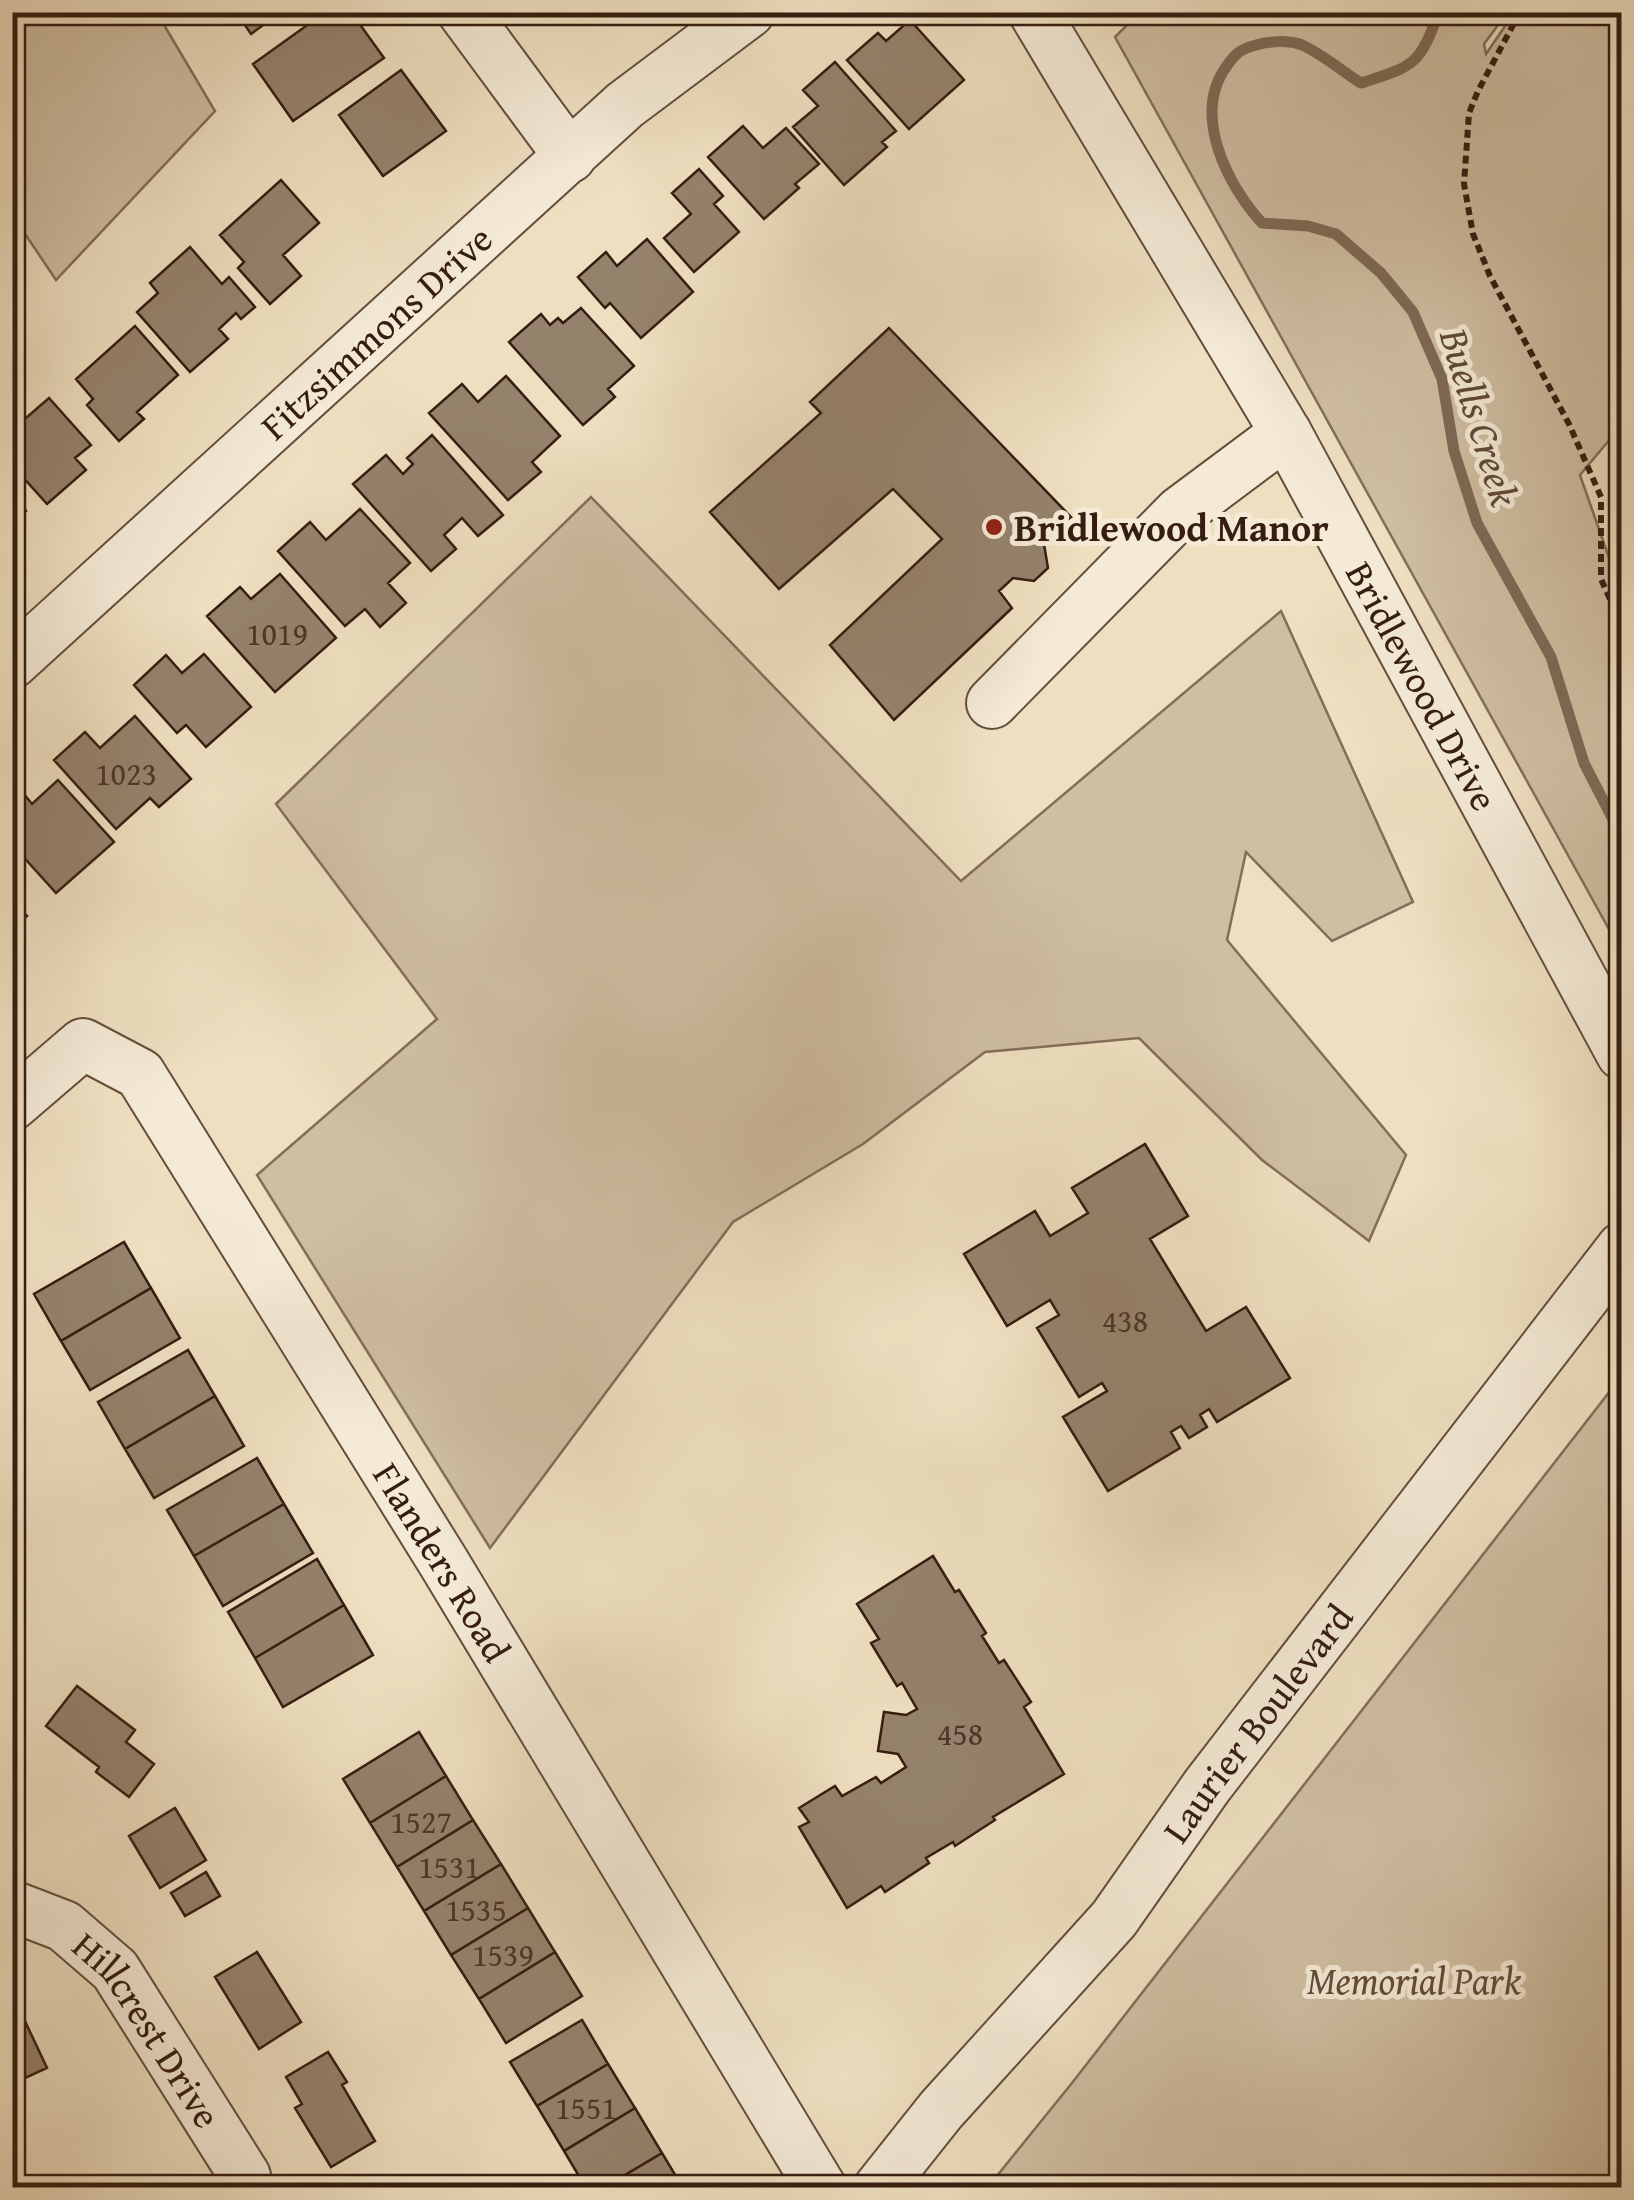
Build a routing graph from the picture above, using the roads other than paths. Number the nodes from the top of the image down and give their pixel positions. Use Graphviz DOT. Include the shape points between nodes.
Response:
graph roads {
  1 [pos="463,12"];
  2 [pos="749,12"];
  3 [pos="1034,12"];
  4 [pos="570,157"];
  5 [pos="1286,433"];
  6 [pos="12,663"];
  7 [pos="992,703"];
  8 [pos="1622,1054"];
  9 [pos="12,1105"];
  10 [pos="1622,1248"];
  11 [pos="12,1906"];
  12 [pos="247,2188"];
  13 [pos="821,2188"];
  14 [pos="879,2188"];
  1 -- 4 [label="street"];
  2 -- 4 [label="street, Fitzsimmons Drive" via="625,105"];
  3 -- 5 [label="street, Bridlewood Drive"];
  4 -- 6 [label="street, Fitzsimmons Drive"];
  5 -- 7 [label="street" via="1180,512"];
  5 -- 8 [label="street, Bridlewood Drive"];
  9 -- 13 [label="street, Flanders Road" via="83,1044 140,1074"];
  10 -- 14 [label="street, Laurier Boulevard" via="1206,1786 1114,1919"];
  11 -- 12 [label="street, Hillcrest Drive" via="64,1926 114,1970"];
}
